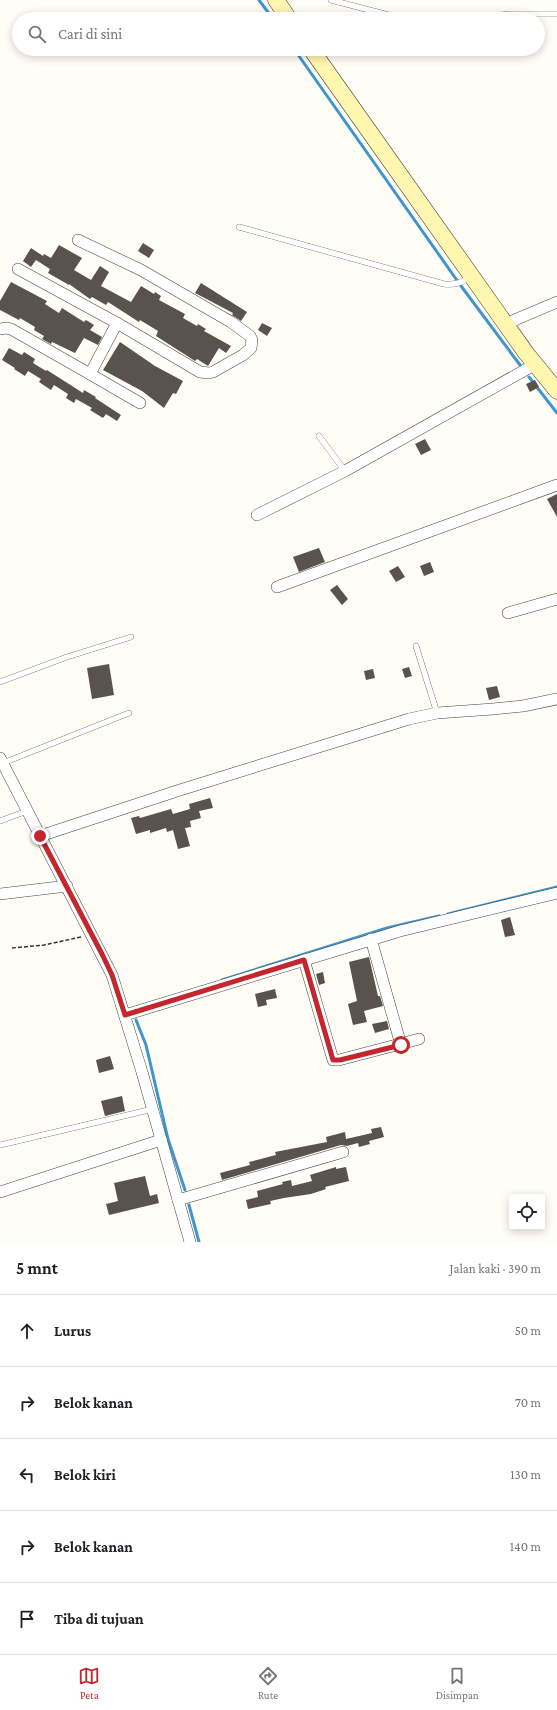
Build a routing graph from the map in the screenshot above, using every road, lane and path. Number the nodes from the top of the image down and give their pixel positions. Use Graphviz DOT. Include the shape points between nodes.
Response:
graph roads {
  1 [pos="276,0"];
  2 [pos="331,0"];
  3 [pos="284,12"];
  4 [pos="377,12"];
  5 [pos="545,14"];
  6 [pos="557,14"];
  7 [pos="316,56"];
  8 [pos="238,227"];
  9 [pos="78,240"];
  10 [pos="18,269"];
  11 [pos="466,280"];
  12 [pos="557,302"];
  13 [pos="117,323"];
  14 [pos="504,324"];
  15 [pos="0,329"];
  16 [pos="527,370"];
  17 [pos="90,374"];
  18 [pos="557,391"];
  19 [pos="140,403"];
  20 [pos="319,436"];
  21 [pos="345,471"];
  22 [pos="557,485"];
  23 [pos="257,516"];
  24 [pos="277,587"];
  25 [pos="557,599"];
  26 [pos="508,613"];
  27 [pos="131,637"];
  28 [pos="416,646"];
  29 [pos="0,682"];
  30 [pos="557,698"];
  31 [pos="129,713"];
  32 [pos="437,713"];
  33 [pos="2,760"];
  34 [pos="27,811"];
  35 [pos="0,821"];
  36 [pos="40,836"];
  37 [pos="66,886"];
  38 [pos="557,893"];
  39 [pos="0,894"];
  40 [pos="91,935"];
  41 [pos="371,939"];
  42 [pos="12,948"];
  43 [pos="304,960"];
  44 [pos="125,1015"];
  45 [pos="418,1039"];
  46 [pos="401,1045"];
  47 [pos="153,1109"];
  48 [pos="161,1140"];
  49 [pos="0,1144"];
  50 [pos="343,1152"];
  51 [pos="0,1192"];
  52 [pos="178,1200"];
  53 [pos="190,1242"];
  1 -- 3 [label="street"];
  2 -- 4 [label="lane"];
  5 -- 6 [label="lane"];
  7 -- 11 [label="street"];
  8 -- 11 [label="lane" via="444,284 453,285"];
  9 -- 13 [label="street" via="141,270 226,318 250,336 252,345 243,355 213,372 205,373"];
  10 -- 13 [label="street"];
  11 -- 14 [label="street"];
  12 -- 14 [label="street"];
  13 -- 17 [label="street"];
  14 -- 16 [label="street"];
  15 -- 17 [label="street" via="11,329"];
  16 -- 18 [label="street"];
  16 -- 21 [label="street"];
  17 -- 19 [label="street"];
  20 -- 21 [label="lane"];
  21 -- 23 [label="street"];
  22 -- 24 [label="street"];
  25 -- 26 [label="street"];
  27 -- 29 [label="lane"];
  28 -- 32 [label="lane"];
  30 -- 32 [label="street" via="542,703"];
  31 -- 33 [label="lane"];
  32 -- 36 [label="street" via="376,728"];
  33 -- 34 [label="street"];
  34 -- 35 [label="lane"];
  34 -- 36 [label="street"];
  36 -- 37 [label="street"];
  37 -- 39 [label="street"];
  37 -- 40 [label="street"];
  38 -- 41 [label="street"];
  40 -- 42 [label="path" via="44,945"];
  40 -- 44 [label="street" via="112,975"];
  41 -- 43 [label="street"];
  41 -- 46 [label="street"];
  43 -- 44 [label="street"];
  43 -- 46 [label="street" via="333,1060"];
  44 -- 47 [label="street"];
  45 -- 46 [label="street"];
  47 -- 48 [label="street"];
  47 -- 49 [label="lane"];
  48 -- 51 [label="street"];
  48 -- 52 [label="street"];
  50 -- 52 [label="street"];
  52 -- 53 [label="street"];
}
